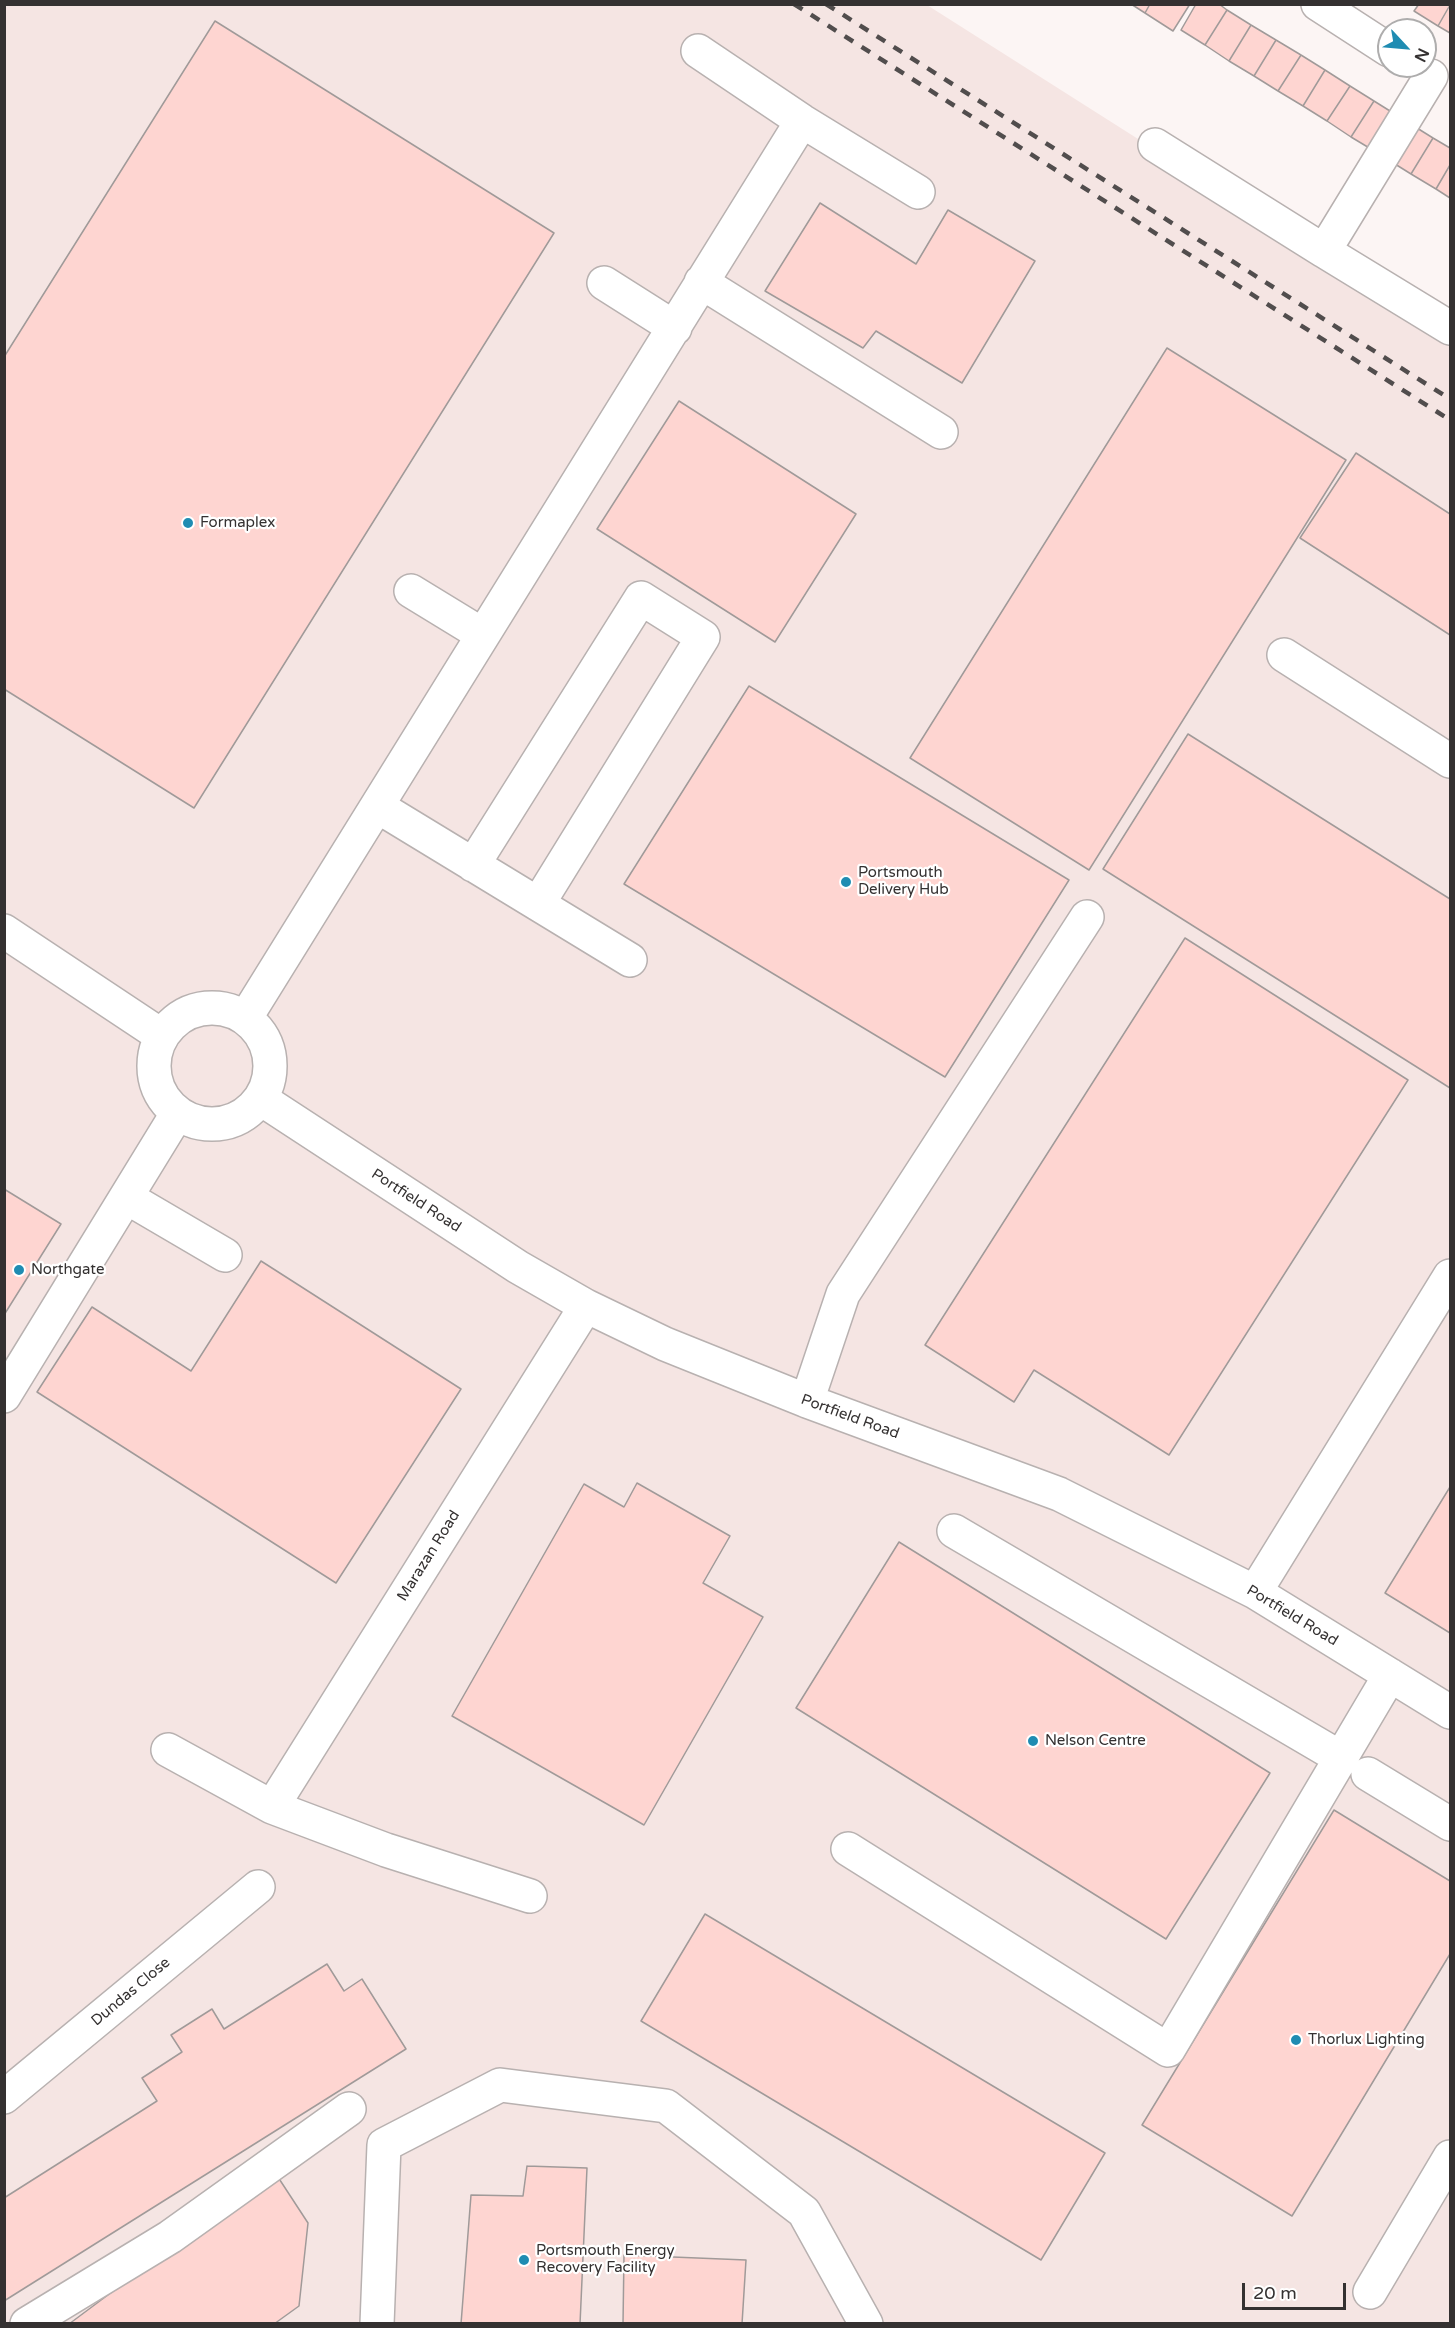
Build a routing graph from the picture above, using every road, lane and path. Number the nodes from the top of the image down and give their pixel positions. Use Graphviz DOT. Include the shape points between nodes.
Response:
graph roads {
  1 [pos="1318,4"];
  2 [pos="1377,42"];
  3 [pos="698,51"];
  4 [pos="1431,78"];
  5 [pos="802,121"];
  6 [pos="1155,145"];
  7 [pos="918,192"];
  8 [pos="1324,251"];
  9 [pos="701,282"];
  10 [pos="604,283"];
  11 [pos="675,327"];
  12 [pos="1450,328"];
  13 [pos="941,432"];
  14 [pos="411,591"];
  15 [pos="483,635"];
  16 [pos="1284,655"];
  17 [pos="1450,761"];
  18 [pos="376,806"];
  19 [pos="473,865"];
  20 [pos="538,904"];
  21 [pos="1087,917"];
  22 [pos="4,931"];
  23 [pos="630,960"];
  24 [pos="246,1017"];
  25 [pos="162,1036"];
  26 [pos="261,1099"];
  27 [pos="177,1114"];
  28 [pos="121,1205"];
  29 [pos="225,1255"];
  30 [pos="1450,1276"];
  31 [pos="586,1305"];
  32 [pos="4,1396"];
  33 [pos="807,1401"];
  34 [pos="954,1531"];
  35 [pos="1256,1592"];
  36 [pos="1390,1675"];
  37 [pos="1450,1712"];
  38 [pos="168,1750"];
  39 [pos="1354,1766"];
  40 [pos="272,1807"];
  41 [pos="1450,1824"];
  42 [pos="848,1849"];
  43 [pos="258,1887"];
  44 [pos="530,1896"];
  45 [pos="4,2097"];
  46 [pos="349,2109"];
  47 [pos="1450,2157"];
  48 [pos="1370,2292"];
  49 [pos="27,2324"];
  50 [pos="377,2324"];
  51 [pos="866,2324"];
  1 -- 2 [label="street"];
  3 -- 5 [label="street"];
  4 -- 8 [label="street"];
  5 -- 7 [label="street"];
  5 -- 9 [label="street"];
  6 -- 8 [label="street"];
  8 -- 12 [label="street"];
  9 -- 11 [label="street"];
  9 -- 13 [label="street"];
  10 -- 11 [label="street"];
  11 -- 15 [label="street"];
  14 -- 15 [label="street"];
  15 -- 18 [label="street"];
  16 -- 17 [label="street"];
  18 -- 19 [label="street"];
  18 -- 24 [label="street"];
  19 -- 20 [label="street"];
  19 -- 20 [label="street" via="641,598 703,637"];
  20 -- 23 [label="street"];
  21 -- 33 [label="street" via="843,1294"];
  22 -- 25 [label="street"];
  24 -- 25 [label="street" via="213,1007 194,1011 175,1020"];
  24 -- 26 [label="street" via="269,1050 271,1071"];
  25 -- 27 [label="street" via="154,1060 155,1080 163,1099"];
  26 -- 27 [label="street" via="248,1114 229,1123 208,1125"];
  26 -- 31 [label="street, Portfield Road" via="509,1262"];
  27 -- 28 [label="street"];
  28 -- 29 [label="street"];
  28 -- 32 [label="street"];
  30 -- 35 [label="street"];
  31 -- 33 [label="street, Portfield Road" via="665,1344"];
  31 -- 40 [label="street, Marazan Road"];
  33 -- 35 [label="street, Portfield Road" via="1059,1494"];
  34 -- 39 [label="street"];
  35 -- 36 [label="street, Portfield Road"];
  36 -- 37 [label="street, Portfield Road"];
  36 -- 39 [label="street"];
  38 -- 40 [label="street"];
  39 -- 41 [label="street"];
  39 -- 42 [label="street" via="1168,2050"];
  40 -- 44 [label="street" via="386,1850"];
  43 -- 45 [label="street, Dundas Close"];
  46 -- 49 [label="street" via="170,2237"];
  47 -- 48 [label="street"];
  50 -- 51 [label="street" via="384,2145 500,2085 666,2106 804,2212"];
}
